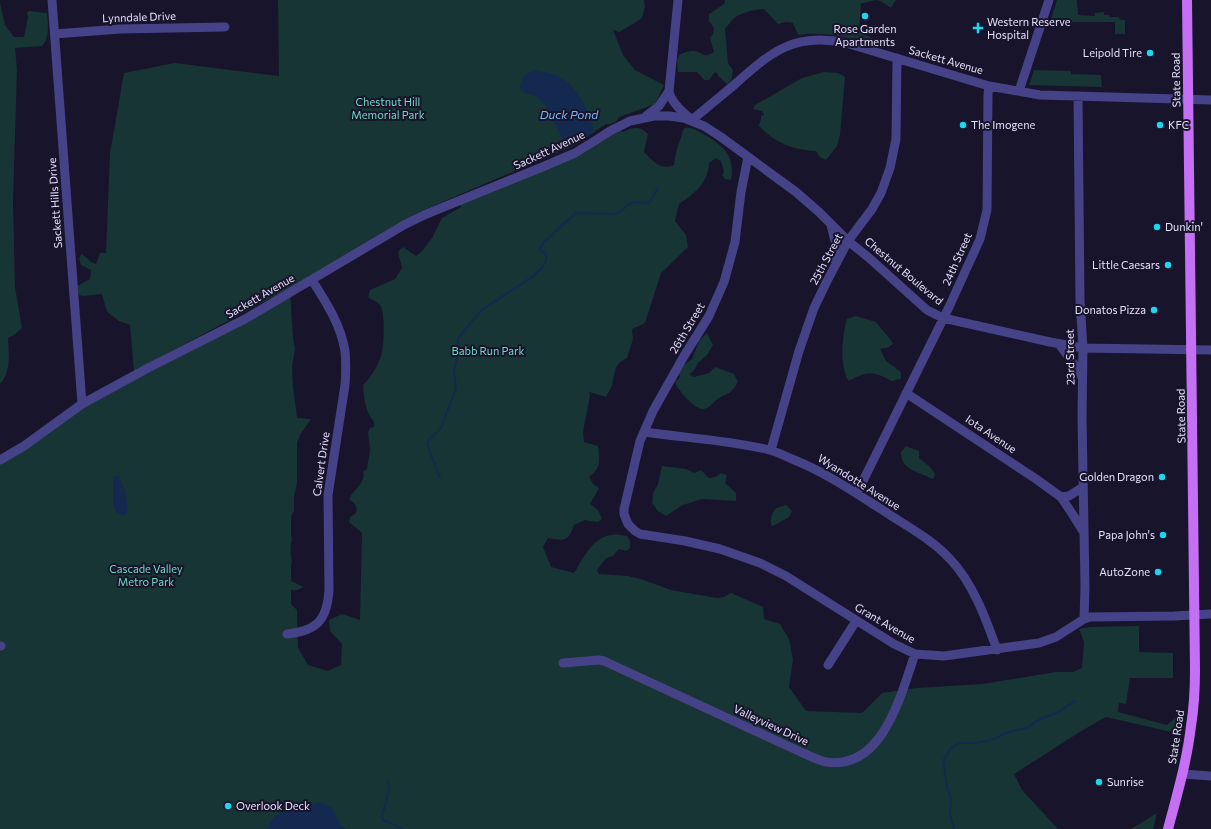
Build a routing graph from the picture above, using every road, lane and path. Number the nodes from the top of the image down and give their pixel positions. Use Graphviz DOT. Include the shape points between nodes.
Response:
graph roads {
  1 [pos="52,0"];
  2 [pos="678,0"];
  3 [pos="1049,0"];
  4 [pos="1187,0"];
  5 [pos="224,27"];
  6 [pos="55,34"];
  7 [pos="897,58"];
  8 [pos="989,86"];
  9 [pos="669,91"];
  10 [pos="1019,91"];
  11 [pos="1078,96"];
  12 [pos="1189,100"];
  13 [pos="1211,100"];
  14 [pos="645,117"];
  15 [pos="692,120"];
  16 [pos="748,157"];
  17 [pos="830,223"];
  18 [pos="848,241"];
  19 [pos="835,266"];
  20 [pos="312,280"];
  21 [pos="943,318"];
  22 [pos="1058,344"];
  23 [pos="1083,348"];
  24 [pos="1192,350"];
  25 [pos="1211,350"];
  26 [pos="1083,378"];
  27 [pos="906,393"];
  28 [pos="82,404"];
  29 [pos="644,432"];
  30 [pos="771,450"];
  31 [pos="0,460"];
  32 [pos="1083,487"];
  33 [pos="857,493"];
  34 [pos="1061,497"];
  35 [pos="625,504"];
  36 [pos="1084,532"];
  37 [pos="1211,614"];
  38 [pos="1196,615"];
  39 [pos="1084,619"];
  40 [pos="856,621"];
  41 [pos="287,634"];
  42 [pos="997,650"];
  43 [pos="915,654"];
  44 [pos="563,663"];
  45 [pos="828,665"];
  46 [pos="1182,774"];
  47 [pos="1211,776"];
  48 [pos="1168,829"];
  1 -- 6 [label="street, Sackett Hills Drive"];
  2 -- 9 [label="street"];
  3 -- 10 [label="street"];
  4 -- 12 [label="main road, State Road"];
  5 -- 6 [label="street, Lynndale Drive" via="120,29"];
  6 -- 28 [label="street, Sackett Hills Drive"];
  7 -- 8 [label="street, Sackett Avenue"];
  7 -- 15 [label="street, Sackett Avenue" via="831,40 816,39 795,43 771,54"];
  7 -- 18 [label="street, 25th Street" via="896,138 890,168 872,208"];
  8 -- 10 [label="street, Sackett Avenue"];
  8 -- 21 [label="street, 24th Street" via="987,211 977,246"];
  9 -- 14 [label="street" via="659,106"];
  9 -- 15 [label="street" via="670,98"];
  10 -- 11 [label="street, Sackett Avenue" via="1040,95"];
  11 -- 12 [label="street, Sackett Avenue"];
  11 -- 23 [label="street, 23rd Street" via="1080,301"];
  12 -- 13 [label="street, Sackett Avenue"];
  12 -- 24 [label="main road, State Road"];
  14 -- 15 [label="street, Sackett Avenue" via="670,116"];
  14 -- 20 [label="street, Sackett Avenue" via="620,126 585,148 551,164 424,215"];
  15 -- 16 [label="street, Chestnut Boulevard" via="720,136"];
  16 -- 17 [label="street, Chestnut Boulevard" via="796,192"];
  16 -- 29 [label="street, 26th Street" via="735,242 724,282 709,316 661,396"];
  17 -- 18 [label="street, Chestnut Boulevard"];
  17 -- 19 [label="street" via="836,245"];
  18 -- 19 [label="street, 25th Street"];
  18 -- 21 [label="street, Chestnut Boulevard" via="927,310"];
  19 -- 30 [label="street, 25th Street" via="803,337"];
  20 -- 28 [label="street, Sackett Avenue" via="245,319"];
  20 -- 41 [label="street, Calvert Drive" via="342,339 346,368 345,385 328,495 328,605 312,628"];
  21 -- 22 [label="street, Chestnut Boulevard"];
  21 -- 27 [label="street, 24th Street"];
  22 -- 23 [label="street, Chestnut Boulevard"];
  22 -- 26 [label="street"];
  23 -- 24 [label="street, Chestnut Boulevard"];
  23 -- 26 [label="street, 23rd Street"];
  24 -- 25 [label="street, Chestnut Boulevard"];
  24 -- 38 [label="main road, State Road"];
  26 -- 32 [label="street, 23rd Street"];
  27 -- 33 [label="street, 24th Street"];
  27 -- 34 [label="street, Iota Avenue"];
  28 -- 31 [label="street, Sackett Avenue"];
  29 -- 30 [label="street, Wyandotte Avenue"];
  29 -- 35 [label="street, 26th Street"];
  30 -- 33 [label="street, Wyandotte Avenue" via="820,471"];
  32 -- 34 [label="street" via="1069,496"];
  32 -- 36 [label="street, 23rd Street"];
  33 -- 42 [label="street, Wyandotte Avenue" via="923,537 950,559 978,603"];
  34 -- 36 [label="street, Iota Avenue"];
  35 -- 40 [label="street, Grant Avenue" via="624,514 628,524 640,534 720,549 760,563 786,576"];
  36 -- 39 [label="street, 23rd Street"];
  37 -- 38 [label="street"];
  38 -- 39 [label="street"];
  38 -- 46 [label="main road, State Road" via="1194,700"];
  39 -- 42 [label="street, Grant Avenue" via="1049,640"];
  40 -- 43 [label="street, Grant Avenue"];
  40 -- 45 [label="street"];
  42 -- 43 [label="street, Grant Avenue" via="939,656"];
  43 -- 44 [label="street, Valleyview Drive" via="885,732 863,753 853,759 838,762 823,761 803,753 604,661"];
  46 -- 47 [label="street"];
  46 -- 48 [label="main road, State Road"];
}
